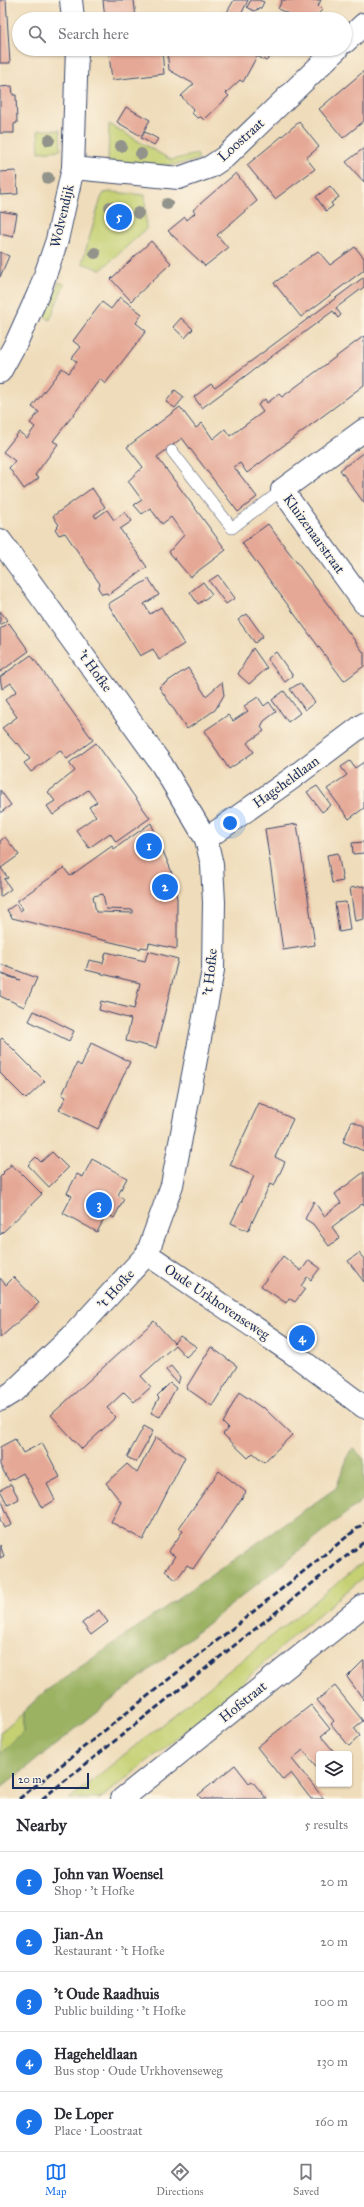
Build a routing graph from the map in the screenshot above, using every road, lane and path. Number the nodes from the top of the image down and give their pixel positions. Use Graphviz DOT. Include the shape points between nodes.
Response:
graph roads {
  1 [pos="71,0"];
  2 [pos="72,12"];
  3 [pos="364,24"];
  4 [pos="352,35"];
  5 [pos="77,56"];
  6 [pos="331,56"];
  7 [pos="73,168"];
  8 [pos="0,372"];
  9 [pos="364,430"];
  10 [pos="172,451"];
  11 [pos="282,490"];
  12 [pos="0,540"];
  13 [pos="364,603"];
  14 [pos="364,724"];
  15 [pos="206,839"];
  16 [pos="147,1254"];
  17 [pos="0,1400"];
  18 [pos="364,1407"];
  19 [pos="364,1605"];
  20 [pos="122,1799"];
  1 -- 2 [label="street"];
  3 -- 4 [label="street"];
  5 -- 7 [label="street, Wolvendijk"];
  6 -- 7 [label="street, Loostraat" via="226,157 210,167 179,178"];
  7 -- 8 [label="street, Wolvendijk" via="57,240 40,290 17,342"];
  9 -- 11 [label="street, Kluizenaarstraat"];
  10 -- 11 [label="lane" via="232,528"];
  11 -- 13 [label="street, Kluizenaarstraat"];
  12 -- 15 [label="street, 't Hofke" via="162,765"];
  14 -- 15 [label="street, Hageheldlaan"];
  15 -- 16 [label="street, 't Hofke" via="212,865 214,902 213,970 172,1186"];
  16 -- 17 [label="street, 't Hofke" via="71,1337 13,1392"];
  16 -- 18 [label="street, Oude Urkhovenseweg" via="292,1353"];
  19 -- 20 [label="street, Hofstraat"];
}
